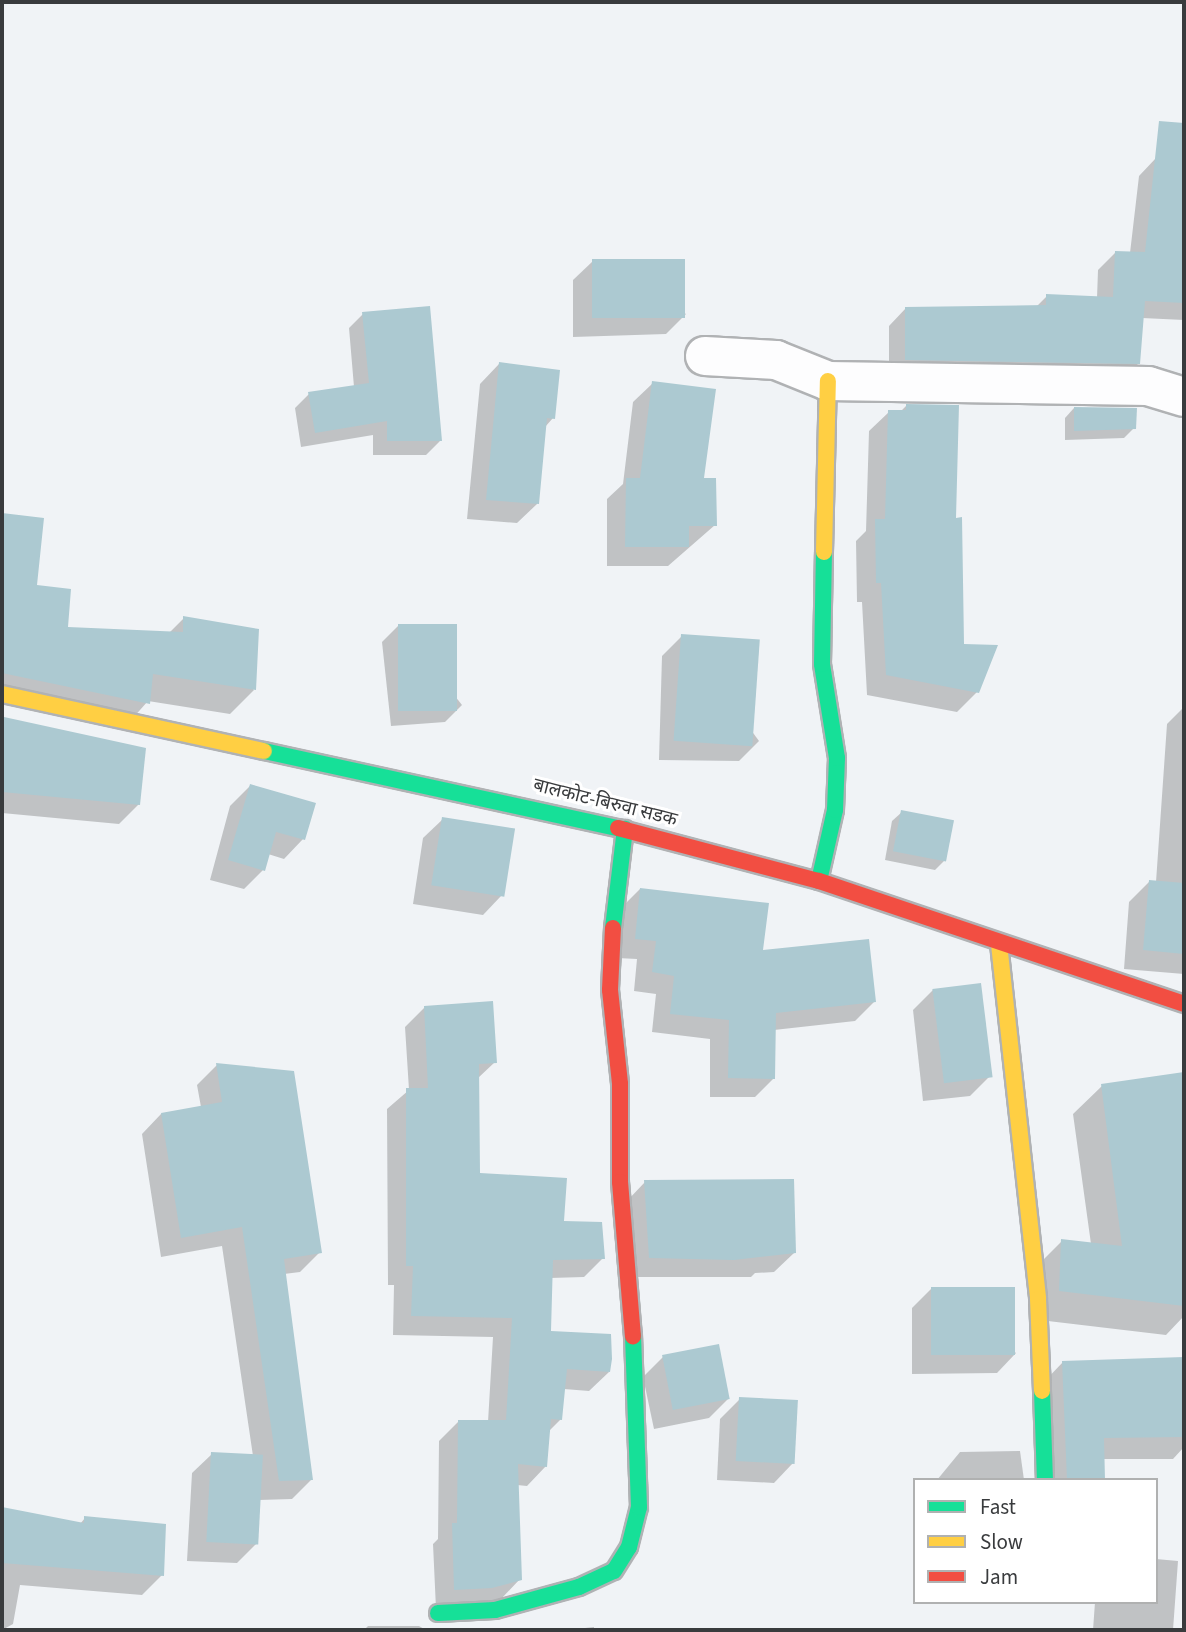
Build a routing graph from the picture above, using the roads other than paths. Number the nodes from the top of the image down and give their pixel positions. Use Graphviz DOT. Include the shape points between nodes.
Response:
graph roads {
  1 [pos="705,356"];
  2 [pos="828,381"];
  3 [pos="1184,397"];
  4 [pos="2,694"];
  5 [pos="625,828"];
  6 [pos="820,881"];
  7 [pos="999,944"];
  8 [pos="1184,1004"];
  9 [pos="1045,1478"];
  10 [pos="438,1613"];
  1 -- 2 [label="street" via="776,360"];
  2 -- 3 [label="street" via="1148,386"];
  2 -- 6 [label="street" via="822,664 837,758 835,810"];
  4 -- 5 [label="street, बालकोट-बिरुवा सडक"];
  5 -- 6 [label="street, बालकोट-बिरुवा सडक"];
  5 -- 10 [label="street" via="614,902 610,990 620,1084 620,1182 632,1318 639,1507 629,1546 614,1571 579,1587 495,1610"];
  6 -- 7 [label="street, बालकोट-बिरुवा सडक"];
  7 -- 8 [label="street, बालकोट-बिरुवा सडक"];
  7 -- 9 [label="street" via="1038,1299"];
}
